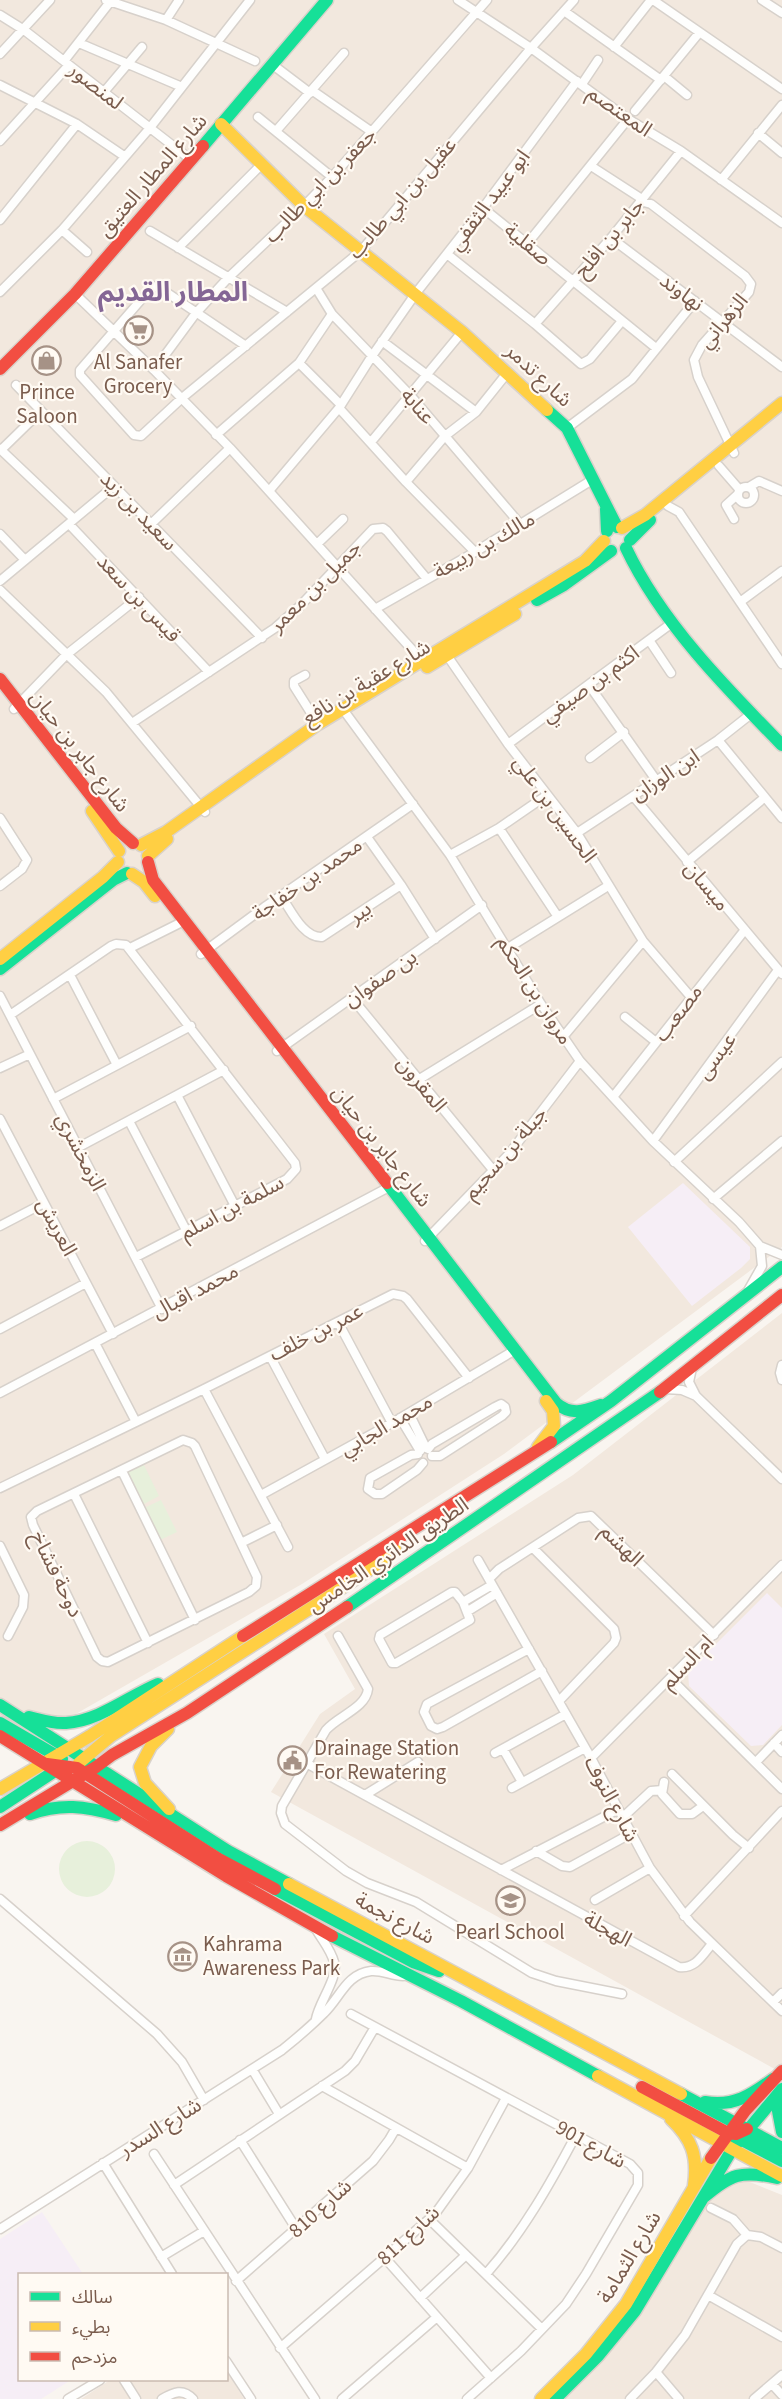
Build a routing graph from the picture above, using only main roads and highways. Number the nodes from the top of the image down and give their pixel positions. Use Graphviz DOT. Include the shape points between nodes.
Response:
graph roads {
  1 [pos="327,0"];
  2 [pos="221,124"];
  3 [pos="0,369"];
  4 [pos="782,403"];
  5 [pos="782,414"];
  6 [pos="733,450"];
  7 [pos="617,540"];
  8 [pos="0,679"];
  9 [pos="0,691"];
  10 [pos="16,706"];
  11 [pos="345,711"];
  12 [pos="782,745"];
  13 [pos="202,809"];
  14 [pos="137,844"];
  15 [pos="118,857"];
  16 [pos="148,859"];
  17 [pos="130,874"];
  18 [pos="204,952"];
  19 [pos="0,959"];
  20 [pos="0,969"];
  21 [pos="427,1240"];
  22 [pos="782,1267"];
  23 [pos="782,1295"];
  24 [pos="611,1401"];
  25 [pos="531,1456"];
  26 [pos="421,1525"];
  27 [pos="177,1678"];
  28 [pos="5,1708"];
  29 [pos="187,1713"];
  30 [pos="0,1723"];
  31 [pos="0,1736"];
  32 [pos="70,1763"];
  33 [pos="43,1764"];
  34 [pos="96,1767"];
  35 [pos="72,1781"];
  36 [pos="0,1789"];
  37 [pos="0,1807"];
  38 [pos="135,1820"];
  39 [pos="178,1820"];
  40 [pos="0,1825"];
  41 [pos="478,1984"];
  42 [pos="461,2001"];
  43 [pos="777,2075"];
  44 [pos="782,2091"];
  45 [pos="692,2099"];
  46 [pos="658,2107"];
  47 [pos="782,2132"];
  48 [pos="734,2136"];
  49 [pos="782,2148"];
  50 [pos="782,2162"];
  51 [pos="782,2178"];
  52 [pos="694,2185"];
  53 [pos="704,2197"];
  54 [pos="541,2399"];
  55 [pos="555,2399"];
  1 -- 2 [label="main road, شارع المطار العتيق"];
  2 -- 3 [label="main road, شارع المطار العتيق" via="75,294"];
  2 -- 7 [label="main road, شارع تدمر" via="304,206 416,293 567,428 606,508"];
  4 -- 6 [label="main road, شارع عقبة بن نافع"];
  5 -- 6 [label="main road, شارع عقبة بن نافع"];
  6 -- 7 [label="main road, شارع عقبة بن نافع"];
  6 -- 7 [label="main road, شارع عقبة بن نافع" via="640,528"];
  7 -- 11 [label="main road, شارع عقبة بن نافع" via="564,585"];
  7 -- 12 [label="main road, شارع تدمر" via="672,623"];
  8 -- 10 [label="main road, شارع جابر بن حيان"];
  9 -- 10 [label="main road, شارع جابر بن حيان"];
  10 -- 14 [label="main road, شارع جابر بن حيان" via="116,828"];
  10 -- 15 [label="main road, شارع جابر بن حيان" via="109,833"];
  11 -- 13 [label="main road, شارع عقبة بن نافع"];
  11 -- 13 [label="main road, شارع عقبة بن نافع" via="318,724"];
  13 -- 14 [label="main road, شارع عقبة بن نافع" via="158,837"];
  13 -- 16 [label="main road, شارع عقبة بن نافع"];
  14 -- 15 [label="main road" via="123,846"];
  14 -- 16 [label="main road"];
  15 -- 17 [label="main road"];
  15 -- 19 [label="main road" via="103,877"];
  16 -- 17 [label="main road" via="142,871"];
  16 -- 18 [label="main road, شارع جابر بن حيان" via="153,880"];
  17 -- 18 [label="main road, شارع جابر بن حيان" via="148,886"];
  17 -- 20 [label="main road" via="113,880"];
  18 -- 21 [label="main road, شارع جابر بن حيان"];
  21 -- 24 [label="main road, شارع جابر بن حيان" via="560,1408 574,1413"];
  21 -- 25 [label="main road, شارع جابر بن حيان" via="553,1412 554,1426"];
  22 -- 24 [label="main road, الطريق الدائري الخامس"];
  23 -- 29 [label="main road, الطريق الدائري الخامس" via="662,1390"];
  24 -- 25 [label="main road, الطريق الدائري الخامس"];
  25 -- 26 [label="main road, الطريق الدائري الخامس"];
  26 -- 27 [label="main road, الطريق الدائري الخامس"];
  26 -- 32 [label="main road" via="373,1567"];
  27 -- 28 [label="main road" via="137,1692 94,1717 73,1724 49,1724"];
  27 -- 32 [label="main road, الطريق الدائري الخامس"];
  28 -- 32 [label="main road, شارع نجمة"];
  29 -- 34 [label="main road, الطريق الدائري الخامس"];
  29 -- 39 [label="main road" via="156,1739 140,1767 145,1783"];
  30 -- 32 [label="main road"];
  31 -- 33 [label="main road, شارع نجمة"];
  32 -- 33 [label="main road, شارع نجمة"];
  32 -- 34 [label="main road"];
  32 -- 35 [label="main road, الطريق الدائري الخامس"];
  32 -- 35 [label="main road, شارع نجمة"];
  32 -- 37 [label="main road"];
  32 -- 41 [label="main road" via="219,1859 413,1962"];
  33 -- 36 [label="main road"];
  34 -- 39 [label="main road, شارع نجمة"];
  35 -- 38 [label="main road, شارع نجمة"];
  35 -- 40 [label="main road, الطريق الدائري الخامس"];
  38 -- 40 [label="main road" via="69,1805 48,1807"];
  38 -- 42 [label="main road, شارع نجمة" via="314,1926"];
  39 -- 41 [label="main road, شارع نجمة" via="228,1851"];
  41 -- 45 [label="main road, شارع نجمة"];
  42 -- 46 [label="main road, شارع نجمة"];
  42 -- 48 [label="main road" via="515,2020"];
  43 -- 45 [label="main road" via="735,2104 718,2106"];
  43 -- 48 [label="main road"];
  44 -- 47 [label="main road" via="778,2111"];
  44 -- 48 [label="main road"];
  45 -- 48 [label="main road, شارع نجمة"];
  46 -- 48 [label="main road, شارع نجمة"];
  46 -- 52 [label="main road" via="684,2132 694,2148"];
  48 -- 49 [label="main road, شارع نجمة"];
  48 -- 50 [label="main road"];
  48 -- 51 [label="main road, شارع نجمة"];
  48 -- 52 [label="main road, شارع الثمامة"];
  48 -- 53 [label="main road, شارع الثمامة"];
  51 -- 53 [label="main road" via="736,2173"];
  52 -- 54 [label="main road, شارع الثمامة" via="626,2304 585,2355"];
  53 -- 55 [label="main road, شارع الثمامة" via="635,2310"];
}
